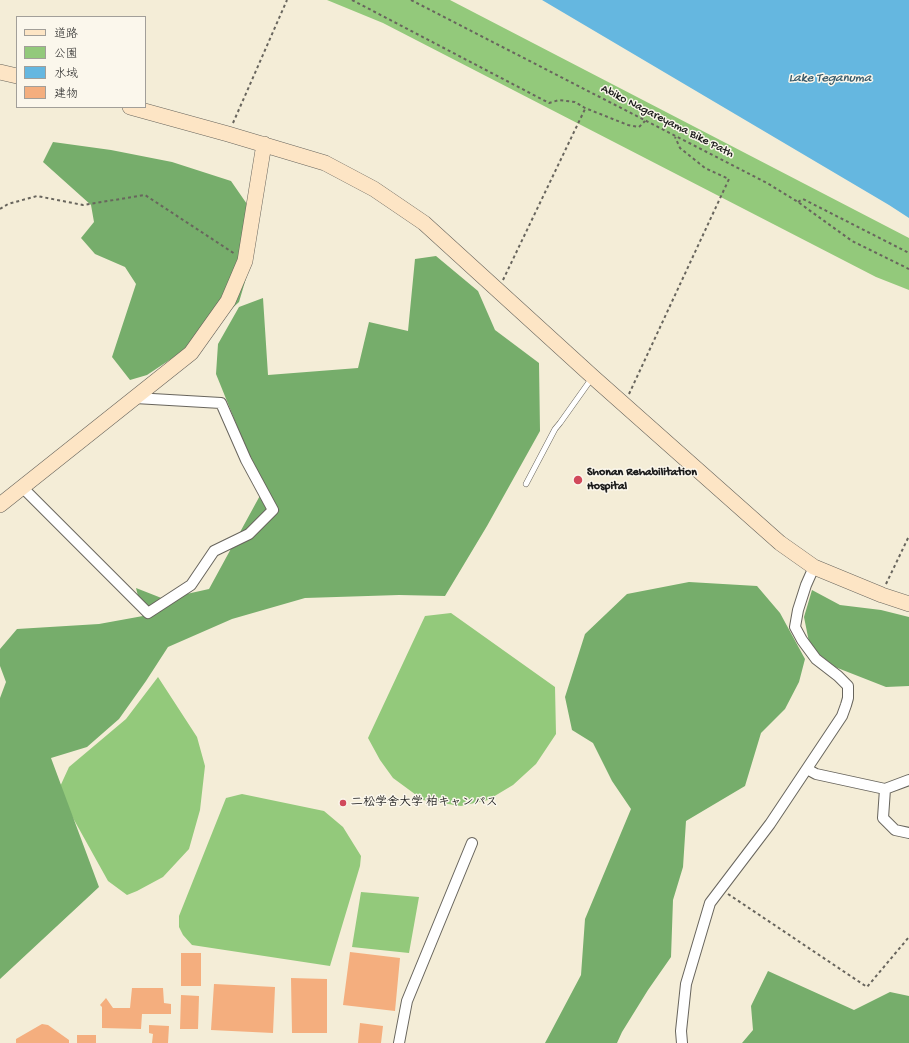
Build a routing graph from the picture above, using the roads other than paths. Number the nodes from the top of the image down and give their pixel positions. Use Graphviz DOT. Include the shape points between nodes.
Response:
graph roads {
  1 [pos="0,72"];
  2 [pos="16,76"];
  3 [pos="134,108"];
  4 [pos="264,144"];
  5 [pos="593,377"];
  6 [pos="135,398"];
  7 [pos="526,484"];
  8 [pos="22,487"];
  9 [pos="0,505"];
  10 [pos="814,567"];
  11 [pos="909,604"];
  12 [pos="807,770"];
  13 [pos="909,780"];
  14 [pos="885,789"];
  15 [pos="909,833"];
  16 [pos="472,843"];
  17 [pos="398,1043"];
  18 [pos="682,1043"];
  1 -- 2 [label="street"];
  3 -- 4 [label="street"];
  4 -- 5 [label="street" via="325,163 374,189 424,223"];
  4 -- 6 [label="street" via="245,261 228,301 191,353"];
  5 -- 7 [label="lane" via="555,429"];
  5 -- 10 [label="street" via="780,543"];
  6 -- 8 [label="street"];
  6 -- 8 [label="street" via="220,403 246,460 273,510 249,534 214,551 191,584 148,613"];
  8 -- 9 [label="street"];
  10 -- 11 [label="street"];
  10 -- 12 [label="street" via="798,610 795,627 816,659 848,686 848,698 842,716"];
  12 -- 14 [label="street"];
  12 -- 18 [label="street" via="710,903 686,984"];
  13 -- 14 [label="street"];
  14 -- 15 [label="street" via="883,818 895,830"];
  16 -- 17 [label="street" via="407,1001"];
}
